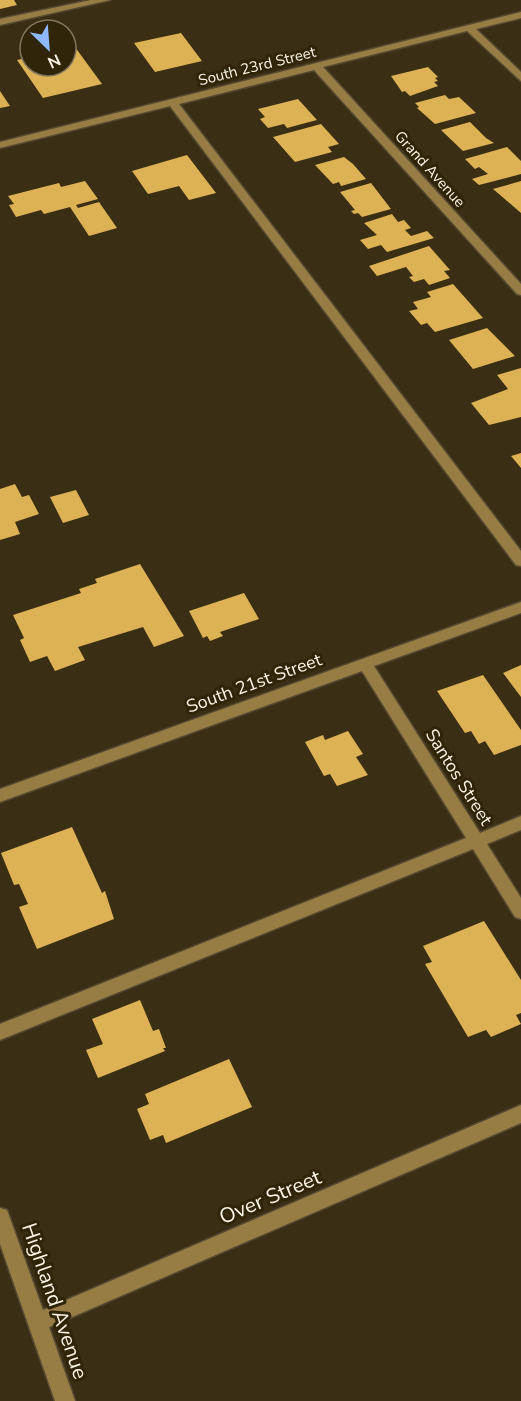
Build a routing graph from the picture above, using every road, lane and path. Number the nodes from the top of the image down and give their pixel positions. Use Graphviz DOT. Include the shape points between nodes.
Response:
graph roads {
  1 [pos="105,0"];
  2 [pos="521,15"];
  3 [pos="0,22"];
  4 [pos="470,28"];
  5 [pos="316,66"];
  6 [pos="521,78"];
  7 [pos="172,102"];
  8 [pos="0,145"];
  9 [pos="521,291"];
  10 [pos="521,561"];
  11 [pos="521,607"];
  12 [pos="364,664"];
  13 [pos="0,796"];
  14 [pos="521,824"];
  15 [pos="476,841"];
  16 [pos="521,912"];
  17 [pos="0,1032"];
  18 [pos="521,1114"];
  19 [pos="0,1217"];
  20 [pos="37,1322"];
  21 [pos="65,1401"];
  1 -- 3 [label="street"];
  2 -- 4 [label="street, South 23rd Street"];
  4 -- 5 [label="street, South 23rd Street"];
  4 -- 6 [label="street"];
  5 -- 7 [label="street, South 23rd Street"];
  5 -- 9 [label="street, Grand Avenue"];
  7 -- 8 [label="street, South 23rd Street"];
  7 -- 10 [label="street"];
  11 -- 12 [label="street, South 21st Street"];
  12 -- 13 [label="street, South 21st Street"];
  12 -- 15 [label="street, Santos Street"];
  14 -- 15 [label="street"];
  15 -- 16 [label="street, Santos Street"];
  15 -- 17 [label="street"];
  18 -- 20 [label="street, Over Street"];
  19 -- 20 [label="street, Highland Avenue"];
  20 -- 21 [label="street, Highland Avenue"];
}
